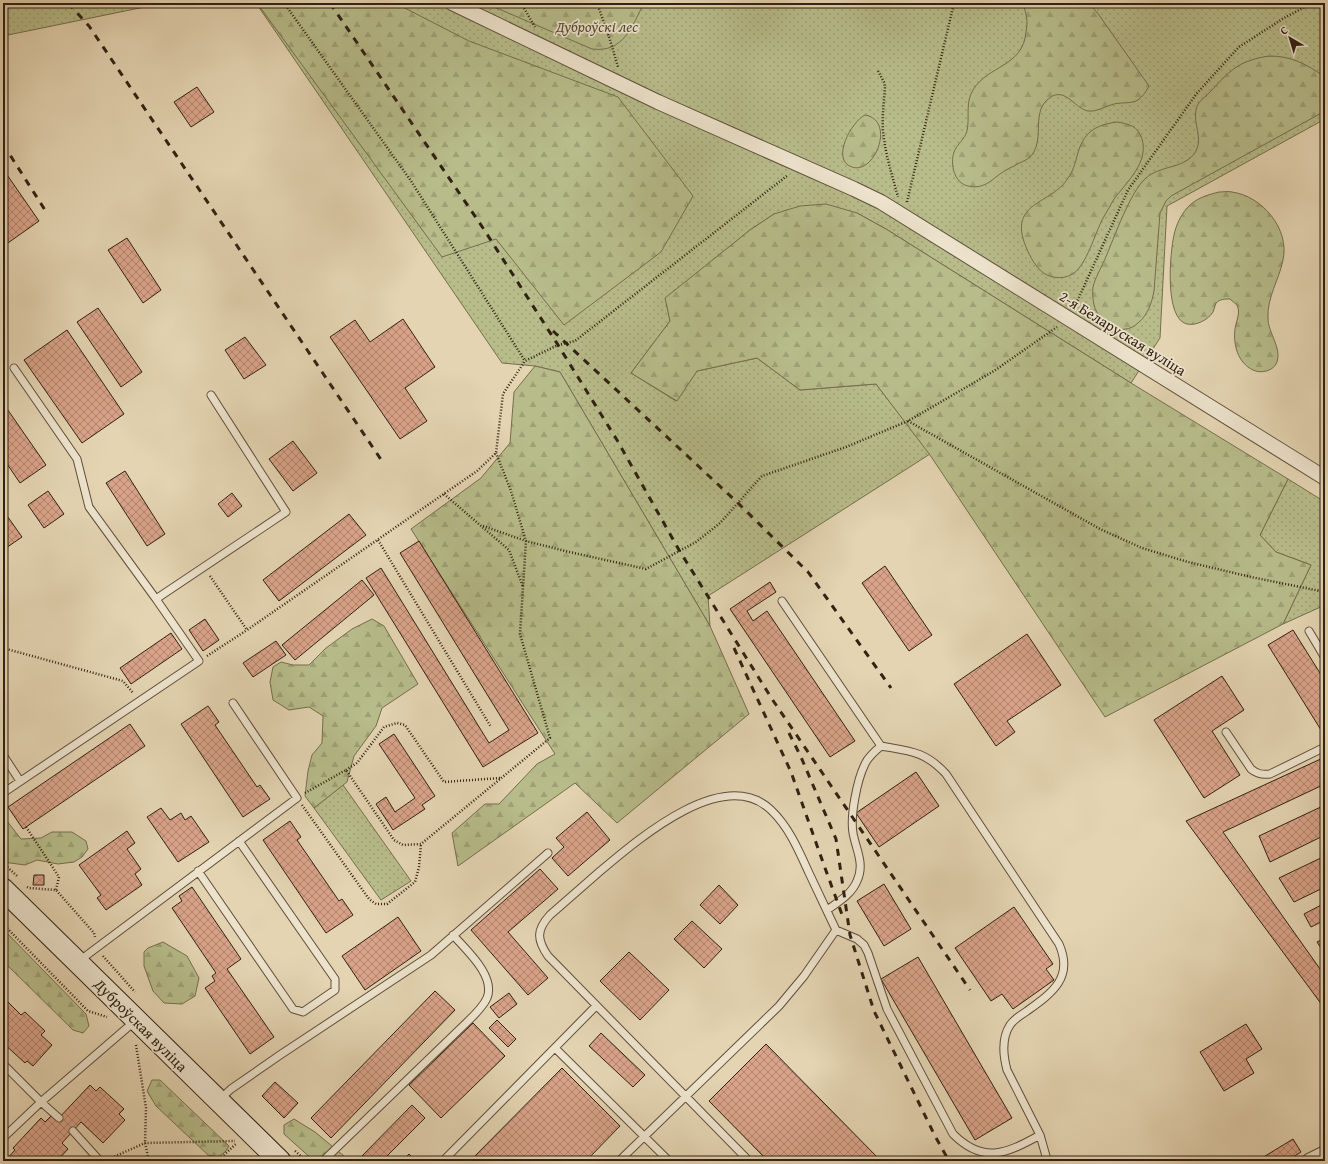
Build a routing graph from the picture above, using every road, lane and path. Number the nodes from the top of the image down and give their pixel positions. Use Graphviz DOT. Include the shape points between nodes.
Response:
graph roads {
  1 [pos="284,3"];
  2 [pos="452,3"];
  3 [pos="597,3"];
  4 [pos="954,3"];
  5 [pos="1315,3"];
  6 [pos="878,72"];
  7 [pos="620,84"];
  8 [pos="801,165"];
  9 [pos="904,216"];
  10 [pos="1069,319"];
  11 [pos="525,361"];
  12 [pos="14,368"];
  13 [pos="211,396"];
  14 [pos="908,422"];
  15 [pos="496,453"];
  16 [pos="1325,478"];
  17 [pos="444,494"];
  18 [pos="483,526"];
  19 [pos="378,540"];
  20 [pos="526,541"];
  21 [pos="204,567"];
  22 [pos="523,589"];
  23 [pos="1325,592"];
  24 [pos="156,599"];
  25 [pos="782,601"];
  26 [pos="247,630"];
  27 [pos="1309,632"];
  28 [pos="3,648"];
  29 [pos="1325,658"];
  30 [pos="199,661"];
  31 [pos="139,701"];
  32 [pos="233,703"];
  33 [pos="491,727"];
  34 [pos="1226,732"];
  35 [pos="881,746"];
  36 [pos="1325,747"];
  37 [pos="3,755"];
  38 [pos="346,770"];
  39 [pos="501,778"];
  40 [pos="20,781"];
  41 [pos="3,793"];
  42 [pos="297,798"];
  43 [pos="26,827"];
  44 [pos="239,841"];
  45 [pos="420,844"];
  46 [pos="548,853"];
  47 [pos="3,863"];
  48 [pos="198,871"];
  49 [pos="11,883"];
  50 [pos="24,883"];
  51 [pos="56,890"];
  52 [pos="827,910"];
  53 [pos="3,924"];
  54 [pos="836,930"];
  55 [pos="453,935"];
  56 [pos="96,948"];
  57 [pos="78,962"];
  58 [pos="136,993"];
  59 [pos="596,1006"];
  60 [pos="132,1030"];
  61 [pos="555,1048"];
  62 [pos="3,1064"];
  63 [pos="686,1096"];
  64 [pos="218,1101"];
  65 [pos="41,1102"];
  66 [pos="59,1118"];
  67 [pos="73,1131"];
  68 [pos="1040,1135"];
  69 [pos="644,1136"];
  70 [pos="3,1138"];
  71 [pos="145,1143"];
  72 [pos="1325,1153"];
  73 [pos="285,1154"];
  74 [pos="100,1161"];
  75 [pos="105,1161"];
  76 [pos="149,1161"];
  77 [pos="217,1161"];
  78 [pos="307,1161"];
  79 [pos="323,1161"];
  80 [pos="443,1161"];
  81 [pos="619,1161"];
  82 [pos="669,1161"];
  83 [pos="749,1161"];
  84 [pos="1045,1161"];
  85 [pos="1309,1161"];
  1 -- 11 [label="path" via="411,181"];
  2 -- 7 [label="street, 2-я Беларуская вуліца"];
  3 -- 7 [label="path" via="617,63"];
  4 -- 9 [label="path"];
  5 -- 10 [label="path" via="1284,18 1239,47 1197,93 1128,190"];
  6 -- 9 [label="path" via="885,88 885,145"];
  7 -- 8 [label="street, 2-я Беларуская вуліца"];
  8 -- 9 [label="street, 2-я Беларуская вуліца" via="881,202"];
  8 -- 11 [label="path" via="575,341 558,345"];
  9 -- 10 [label="street, 2-я Беларуская вуліца"];
  10 -- 14 [label="path" via="994,371"];
  10 -- 16 [label="street, 2-я Беларуская вуліца"];
  11 -- 15 [label="path" via="503,394"];
  12 -- 24 [label="lane" via="77,459 89,507"];
  13 -- 21 [label="lane" via="286,512"];
  14 -- 20 [label="path" via="762,476 720,523 696,542 646,568"];
  14 -- 23 [label="path" via="1100,529 1142,548 1223,571"];
  15 -- 17 [label="path" via="477,471"];
  15 -- 20 [label="path"];
  17 -- 18 [label="path"];
  17 -- 19 [label="path"];
  18 -- 20 [label="path"];
  18 -- 22 [label="path" via="509,550"];
  19 -- 26 [label="path"];
  19 -- 33 [label="path"];
  20 -- 22 [label="path"];
  21 -- 24 [label="lane"];
  21 -- 26 [label="path"];
  22 -- 39 [label="path" via="520,634 550,738"];
  24 -- 30 [label="lane"];
  25 -- 35 [label="lane"];
  26 -- 30 [label="path"];
  27 -- 29 [label="lane"];
  28 -- 31 [label="path" via="123,681"];
  30 -- 31 [label="lane"];
  31 -- 40 [label="lane"];
  32 -- 42 [label="lane"];
  34 -- 36 [label="lane" via="1250,770 1263,775"];
  35 -- 52 [label="lane" via="865,763 856,798 852,827 860,856 858,880 845,898"];
  35 -- 68 [label="lane" via="916,752 937,764 946,774 1062,952 1065,968 1058,984 1016,1019 1007,1032 1004,1044 1007,1070"];
  37 -- 40 [label="lane"];
  38 -- 39 [label="path" via="358,764 384,727 397,723 405,725 444,782"];
  38 -- 42 [label="path"];
  38 -- 45 [label="path" via="394,840 403,845"];
  39 -- 45 [label="path"];
  40 -- 41 [label="lane"];
  42 -- 44 [label="lane"];
  42 -- 45 [label="path" via="369,900 376,904 387,904 415,882 419,867"];
  43 -- 51 [label="path" via="59,877"];
  44 -- 48 [label="lane"];
  44 -- 48 [label="lane" via="335,979 335,990 303,1012 293,1009"];
  46 -- 55 [label="lane"];
  47 -- 49 [label="path"];
  48 -- 56 [label="lane"];
  49 -- 57 [label="main road, Дуброўская вуліца"];
  50 -- 51 [label="path" via="29,888"];
  51 -- 56 [label="path" via="94,933"];
  52 -- 54 [label="lane"];
  52 -- 59 [label="lane" via="790,835 771,810 747,797 733,796 698,804 674,816 633,843 543,922 539,930 543,949"];
  53 -- 60 [label="path" via="88,1011 110,1017"];
  54 -- 63 [label="lane" via="792,991"];
  54 -- 68 [label="lane" via="857,939 866,949 894,1025 962,1144 974,1153 989,1157 1004,1154"];
  55 -- 64 [label="lane" via="431,954 274,1059"];
  55 -- 79 [label="lane" via="483,970 488,992 484,1004"];
  56 -- 57 [label="lane"];
  56 -- 58 [label="path"];
  57 -- 60 [label="main road, Дуброўская вуліца"];
  59 -- 61 [label="lane"];
  59 -- 63 [label="lane"];
  60 -- 64 [label="main road, Дуброўская вуліца"];
  60 -- 65 [label="lane"];
  60 -- 71 [label="path" via="146,1108"];
  61 -- 69 [label="lane"];
  61 -- 80 [label="lane"];
  62 -- 65 [label="lane"];
  63 -- 69 [label="lane"];
  63 -- 83 [label="lane"];
  64 -- 73 [label="main road, Дуброўская вуліца"];
  65 -- 66 [label="lane"];
  65 -- 70 [label="lane"];
  67 -- 74 [label="lane"];
  68 -- 84 [label="lane"];
  69 -- 81 [label="lane"];
  69 -- 82 [label="lane"];
  71 -- 75 [label="path"];
  71 -- 76 [label="path"];
  71 -- 77 [label="path" via="240,1140"];
  72 -- 85 [label="street"];
  73 -- 78 [label="path"];
}
